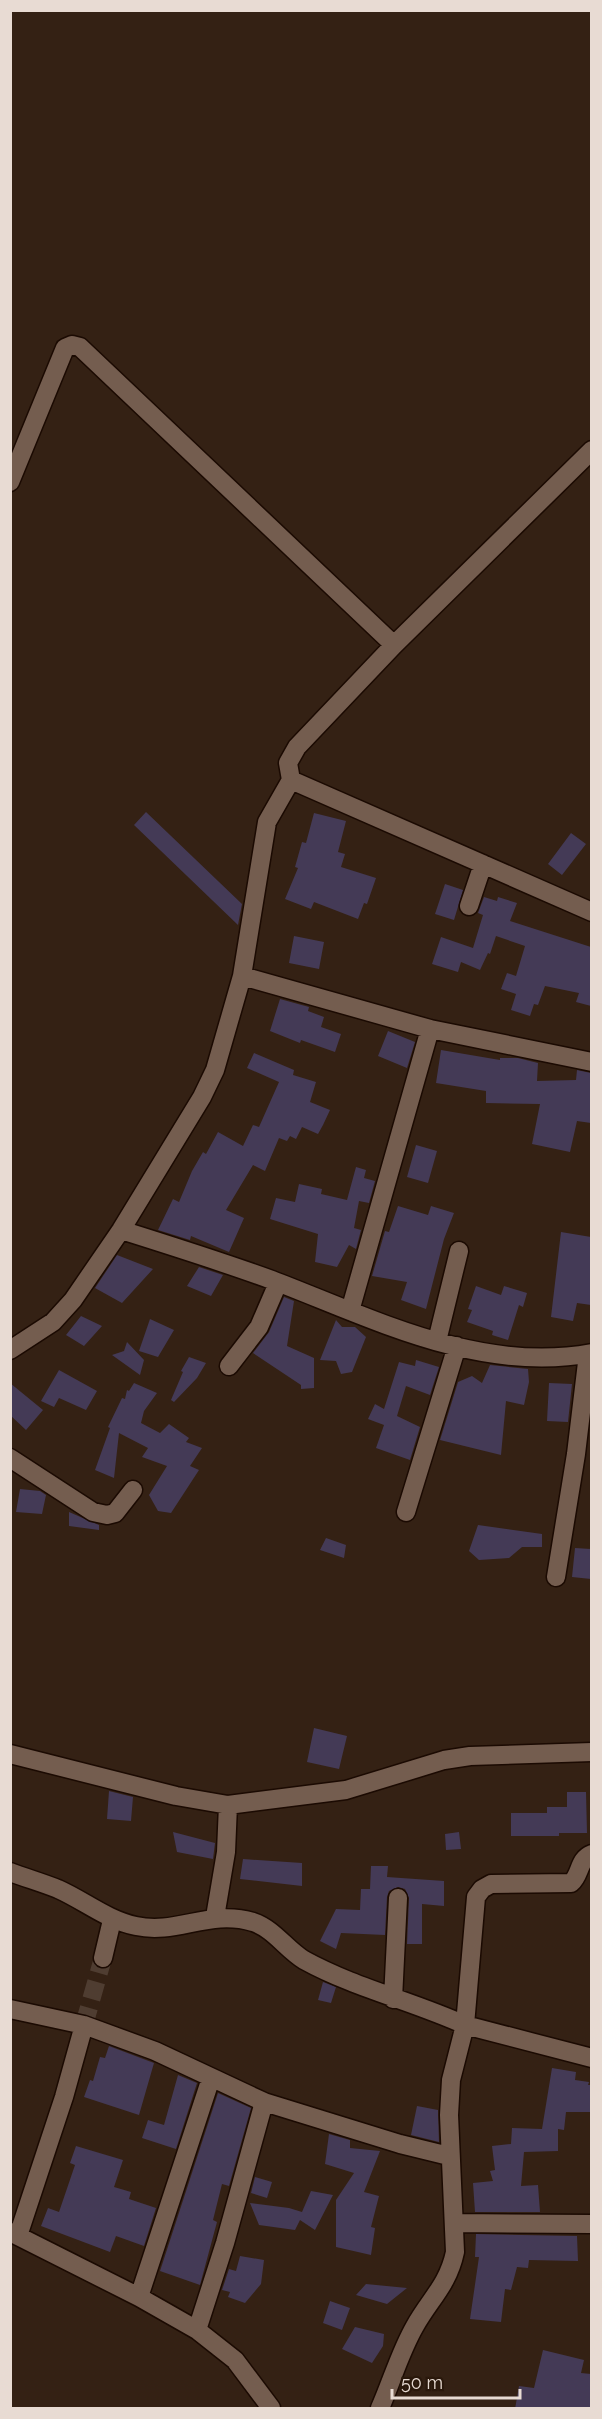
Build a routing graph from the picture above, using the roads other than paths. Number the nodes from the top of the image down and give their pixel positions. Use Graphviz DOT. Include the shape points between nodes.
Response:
graph roads {
  1 [pos="591,450"];
  2 [pos="10,482"];
  3 [pos="394,645"];
  4 [pos="291,780"];
  5 [pos="483,864"];
  6 [pos="469,906"];
  7 [pos="591,912"];
  8 [pos="242,975"];
  9 [pos="430,1029"];
  10 [pos="591,1062"];
  11 [pos="121,1230"];
  12 [pos="459,1251"];
  13 [pos="278,1283"];
  14 [pos="350,1311"];
  15 [pos="436,1341"];
  16 [pos="457,1346"];
  17 [pos="10,1350"];
  18 [pos="590,1354"];
  19 [pos="229,1366"];
  20 [pos="10,1458"];
  21 [pos="133,1490"];
  22 [pos="406,1512"];
  23 [pos="556,1577"];
  24 [pos="591,1752"];
  25 [pos="10,1754"];
  26 [pos="228,1805"];
  27 [pos="591,1854"];
  28 [pos="10,1872"];
  29 [pos="398,1898"];
  30 [pos="215,1917"];
  31 [pos="112,1920"];
  32 [pos="103,1958"];
  33 [pos="393,1999"];
  34 [pos="10,2009"];
  35 [pos="84,2025"];
  36 [pos="465,2025"];
  37 [pos="591,2058"];
  38 [pos="211,2078"];
  39 [pos="264,2102"];
  40 [pos="449,2156"];
  41 [pos="454,2223"];
  42 [pos="591,2224"];
  43 [pos="14,2234"];
  44 [pos="139,2297"];
  45 [pos="197,2330"];
  46 [pos="271,2409"];
  47 [pos="380,2409"];
  1 -- 3 [label="street"];
  2 -- 3 [label="street" via="65,348 80,347"];
  3 -- 4 [label="street" via="297,747 288,763"];
  4 -- 5 [label="street"];
  4 -- 8 [label="street" via="267,822"];
  5 -- 6 [label="street"];
  5 -- 7 [label="street"];
  8 -- 9 [label="street"];
  8 -- 11 [label="street" via="215,1070"];
  9 -- 10 [label="street"];
  9 -- 14 [label="street"];
  11 -- 13 [label="street"];
  11 -- 17 [label="street" via="74,1300 53,1322"];
  12 -- 15 [label="street"];
  13 -- 14 [label="street"];
  13 -- 19 [label="street" via="259,1327"];
  14 -- 15 [label="street"];
  15 -- 16 [label="street"];
  16 -- 18 [label="street" via="513,1358"];
  16 -- 22 [label="street"];
  18 -- 23 [label="street"];
  20 -- 21 [label="street" via="102,1515 115,1513"];
  24 -- 26 [label="street" via="444,1760 346,1790"];
  25 -- 26 [label="street" via="176,1796"];
  26 -- 30 [label="street" via="226,1852"];
  27 -- 36 [label="street" via="584,1858 571,1883 491,1884 476,1897"];
  28 -- 31 [label="street" via="58,1890"];
  29 -- 33 [label="street"];
  30 -- 31 [label="street" via="154,1928"];
  30 -- 33 [label="street" via="265,1927 304,1960"];
  31 -- 32 [label="street"];
  33 -- 36 [label="street"];
  34 -- 35 [label="street"];
  35 -- 38 [label="street" via="155,2051"];
  35 -- 43 [label="street" via="64,2097"];
  36 -- 37 [label="street"];
  36 -- 40 [label="street" via="451,2080"];
  38 -- 39 [label="street"];
  38 -- 44 [label="street"];
  39 -- 40 [label="street"];
  39 -- 45 [label="street"];
  40 -- 41 [label="street"];
  41 -- 42 [label="street"];
  41 -- 47 [label="street" via="451,2270 416,2324"];
  43 -- 44 [label="street"];
  44 -- 45 [label="street"];
  45 -- 46 [label="street" via="234,2360"];
}
